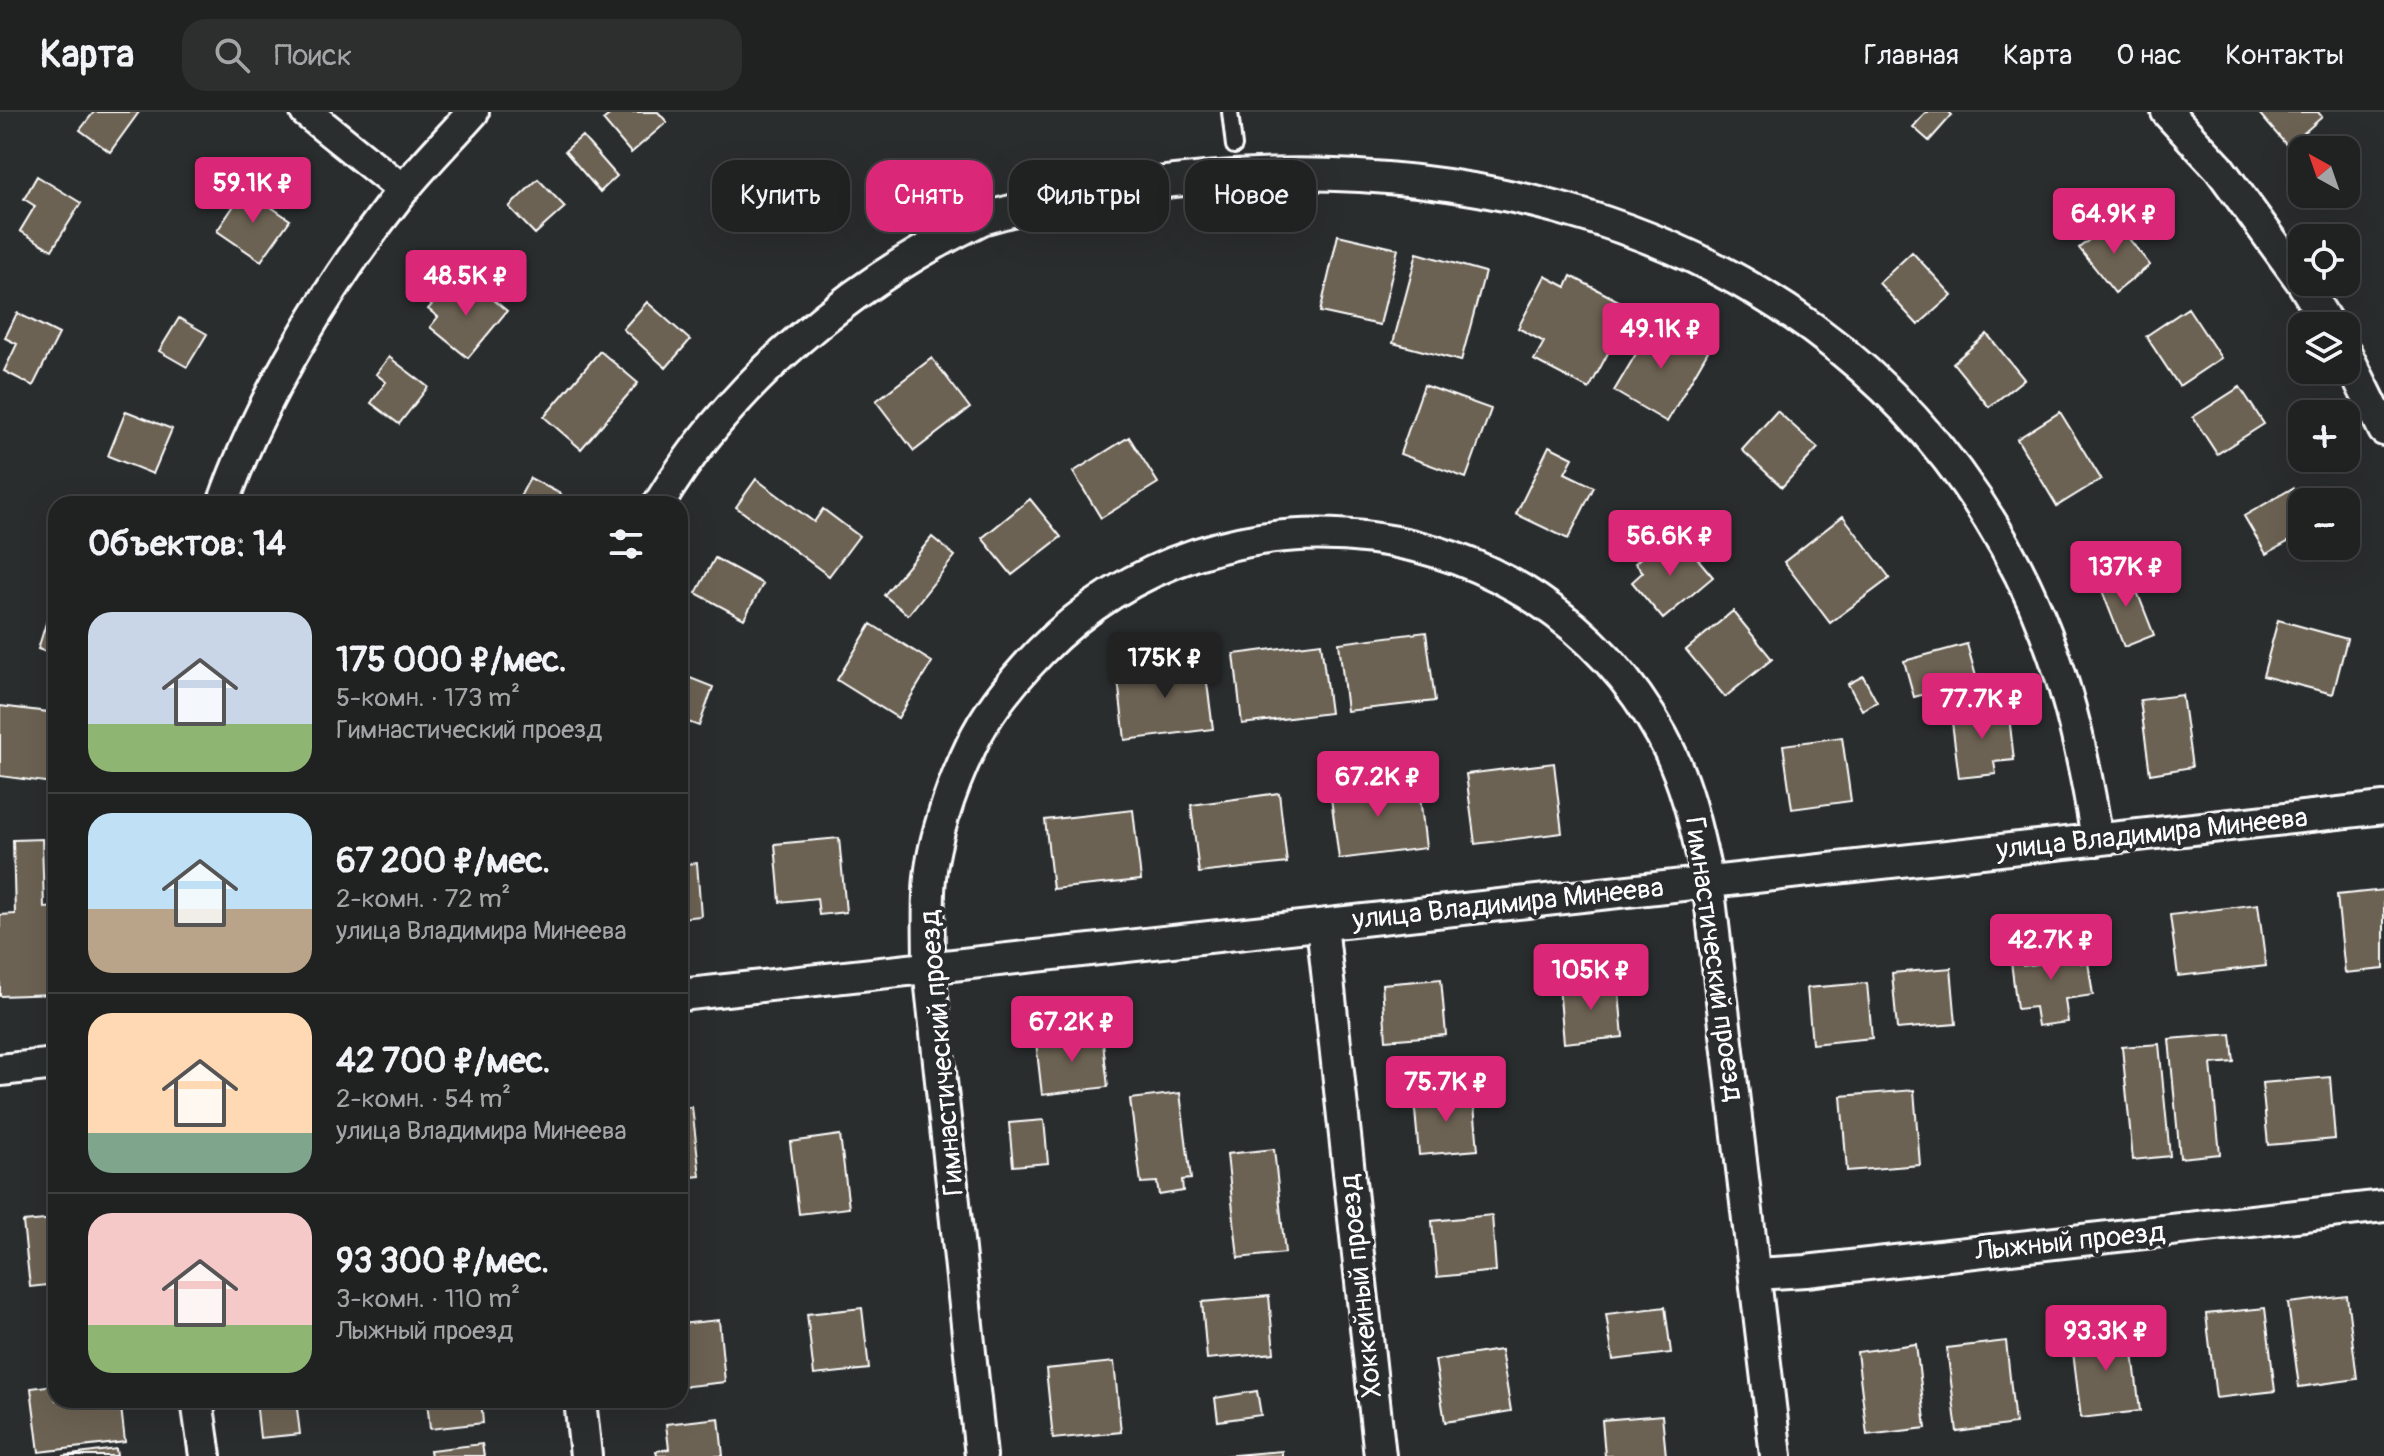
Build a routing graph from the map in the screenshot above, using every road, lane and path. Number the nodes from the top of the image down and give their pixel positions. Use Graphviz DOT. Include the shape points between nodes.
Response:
graph roads {
  1 [pos="306,112"];
  2 [pos="473,112"];
  3 [pos="1230,112"];
  4 [pos="2167,112"];
  5 [pos="1265,144"];
  6 [pos="1234,146"];
  7 [pos="1568,182"];
  8 [pos="403,190"];
  9 [pos="2288,259"];
  10 [pos="2360,381"];
  11 [pos="2384,430"];
  12 [pos="227,496"];
  13 [pos="665,496"];
  14 [pos="2384,808"];
  15 [pos="2097,840"];
  16 [pos="1708,882"];
  17 [pos="1322,925"];
  18 [pos="929,968"];
  19 [pos="688,994"];
  20 [pos="48,1065"];
  21 [pos="0,1070"];
  22 [pos="2384,1206"];
  23 [pos="1756,1274"];
  24 [pos="198,1408"];
  25 [pos="581,1408"];
  26 [pos="205,1456"];
  27 [pos="586,1456"];
  28 [pos="981,1456"];
  29 [pos="1380,1456"];
  30 [pos="1776,1456"];
  1 -- 8 [label="street"];
  2 -- 8 [label="street"];
  3 -- 6 [label="lane"];
  4 -- 9 [label="street" via="2219,168"];
  5 -- 6 [label="street"];
  6 -- 13 [label="street" via="1084,178 1012,204 942,238 877,278 759,377 708,434"];
  7 -- 15 [label="street" via="1681,230 1747,268 1867,364 1919,420 2005,547 2039,616 2066,688"];
  8 -- 12 [label="street" via="335,284 277,383"];
  10 -- 11 [label="street"];
  14 -- 15 [label="street, улица Владимира Минеева"];
  15 -- 16 [label="street, улица Владимира Минеева"];
  16 -- 17 [label="street, улица Владимира Минеева"];
  16 -- 18 [label="street, Гимнастический проезд" via="1692,806 1662,736 1619,672 1564,619 1500,577 1428,548 1353,534 1276,535 1201,551 1130,581 1067,625 1013,679 971,744 943,815 929,890"];
  16 -- 23 [label="street, Гимнастический проезд"];
  17 -- 18 [label="street, улица Владимира Минеева"];
  17 -- 29 [label="street, Хоккейный проезд"];
  18 -- 19 [label="street, улица Владимира Минеева"];
  18 -- 28 [label="street, Гимнастический проезд"];
  20 -- 21 [label="street"];
  22 -- 23 [label="street, Лыжный проезд"];
  23 -- 30 [label="street, Гимнастический проезд"];
  24 -- 26 [label="street"];
  25 -- 27 [label="street"];
}
